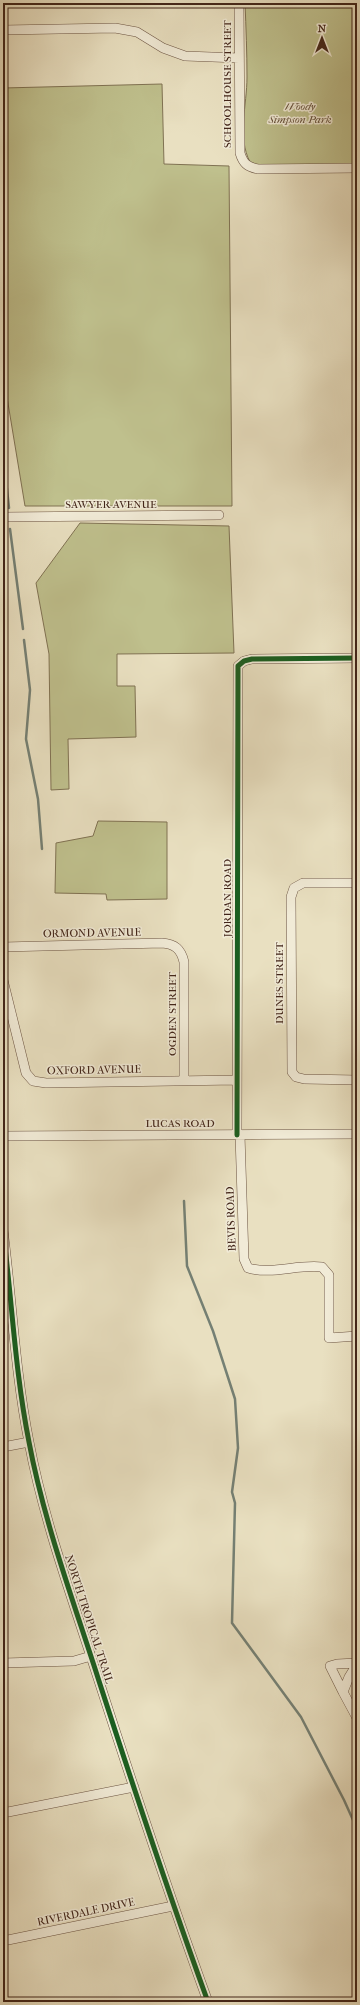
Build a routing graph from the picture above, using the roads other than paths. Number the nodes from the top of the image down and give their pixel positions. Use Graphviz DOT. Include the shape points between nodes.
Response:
graph roads {
  1 [pos="239,3"];
  2 [pos="3,30"];
  3 [pos="239,58"];
  4 [pos="357,168"];
  5 [pos="219,515"];
  6 [pos="3,517"];
  7 [pos="357,658"];
  8 [pos="357,883"];
  9 [pos="3,947"];
  10 [pos="180,949"];
  11 [pos="3,980"];
  12 [pos="184,1080"];
  13 [pos="238,1080"];
  14 [pos="357,1080"];
  15 [pos="357,1134"];
  16 [pos="239,1135"];
  17 [pos="3,1136"];
  18 [pos="3,1230"];
  19 [pos="5,1260"];
  20 [pos="357,1336"];
  21 [pos="28,1442"];
  22 [pos="3,1447"];
  23 [pos="91,1656"];
  24 [pos="3,1664"];
  25 [pos="357,1664"];
  26 [pos="343,1692"];
  27 [pos="357,1718"];
  28 [pos="134,1788"];
  29 [pos="3,1813"];
  30 [pos="173,1906"];
  31 [pos="3,1941"];
  32 [pos="208,2002"];
  1 -- 3 [label="street, SCHOOLHOUSE STREET"];
  2 -- 3 [label="street" via="115,28 137,32 173,53 197,57"];
  3 -- 4 [label="street, SCHOOLHOUSE STREET" via="240,153 245,164 258,169"];
  5 -- 6 [label="street, SAWYER AVENUE"];
  7 -- 13 [label="street, JORDAN ROAD" via="252,659 238,666"];
  8 -- 14 [label="street, DUNES STREET" via="303,882 294,888 290,897 292,1072 304,1079"];
  9 -- 10 [label="street, ORMOND AVENUE" via="162,943"];
  10 -- 12 [label="street, OGDEN STREET" via="184,962"];
  11 -- 12 [label="street, OXFORD AVENUE" via="26,1073 33,1081 46,1083"];
  12 -- 13 [label="street, OXFORD AVENUE"];
  13 -- 16 [label="street, JORDAN ROAD"];
  15 -- 16 [label="street, LUCAS ROAD"];
  16 -- 17 [label="street, LUCAS ROAD"];
  16 -- 20 [label="street, BEVIS ROAD" via="244,1259 248,1268 258,1271 310,1265 322,1267 329,1276 329,1338"];
  18 -- 19 [label="street, NORTH TROPICAL TRAIL"];
  19 -- 21 [label="street, NORTH TROPICAL TRAIL"];
  21 -- 22 [label="street"];
  21 -- 23 [label="street, NORTH TROPICAL TRAIL" via="57,1551"];
  23 -- 24 [label="street" via="74,1661"];
  23 -- 28 [label="street, NORTH TROPICAL TRAIL"];
  25 -- 26 [label="street"];
  25 -- 26 [label="street" via="330,1666"];
  26 -- 27 [label="street"];
  28 -- 29 [label="street"];
  28 -- 30 [label="street, NORTH TROPICAL TRAIL"];
  30 -- 31 [label="street, RIVERDALE DRIVE"];
  30 -- 32 [label="street, NORTH TROPICAL TRAIL"];
}
